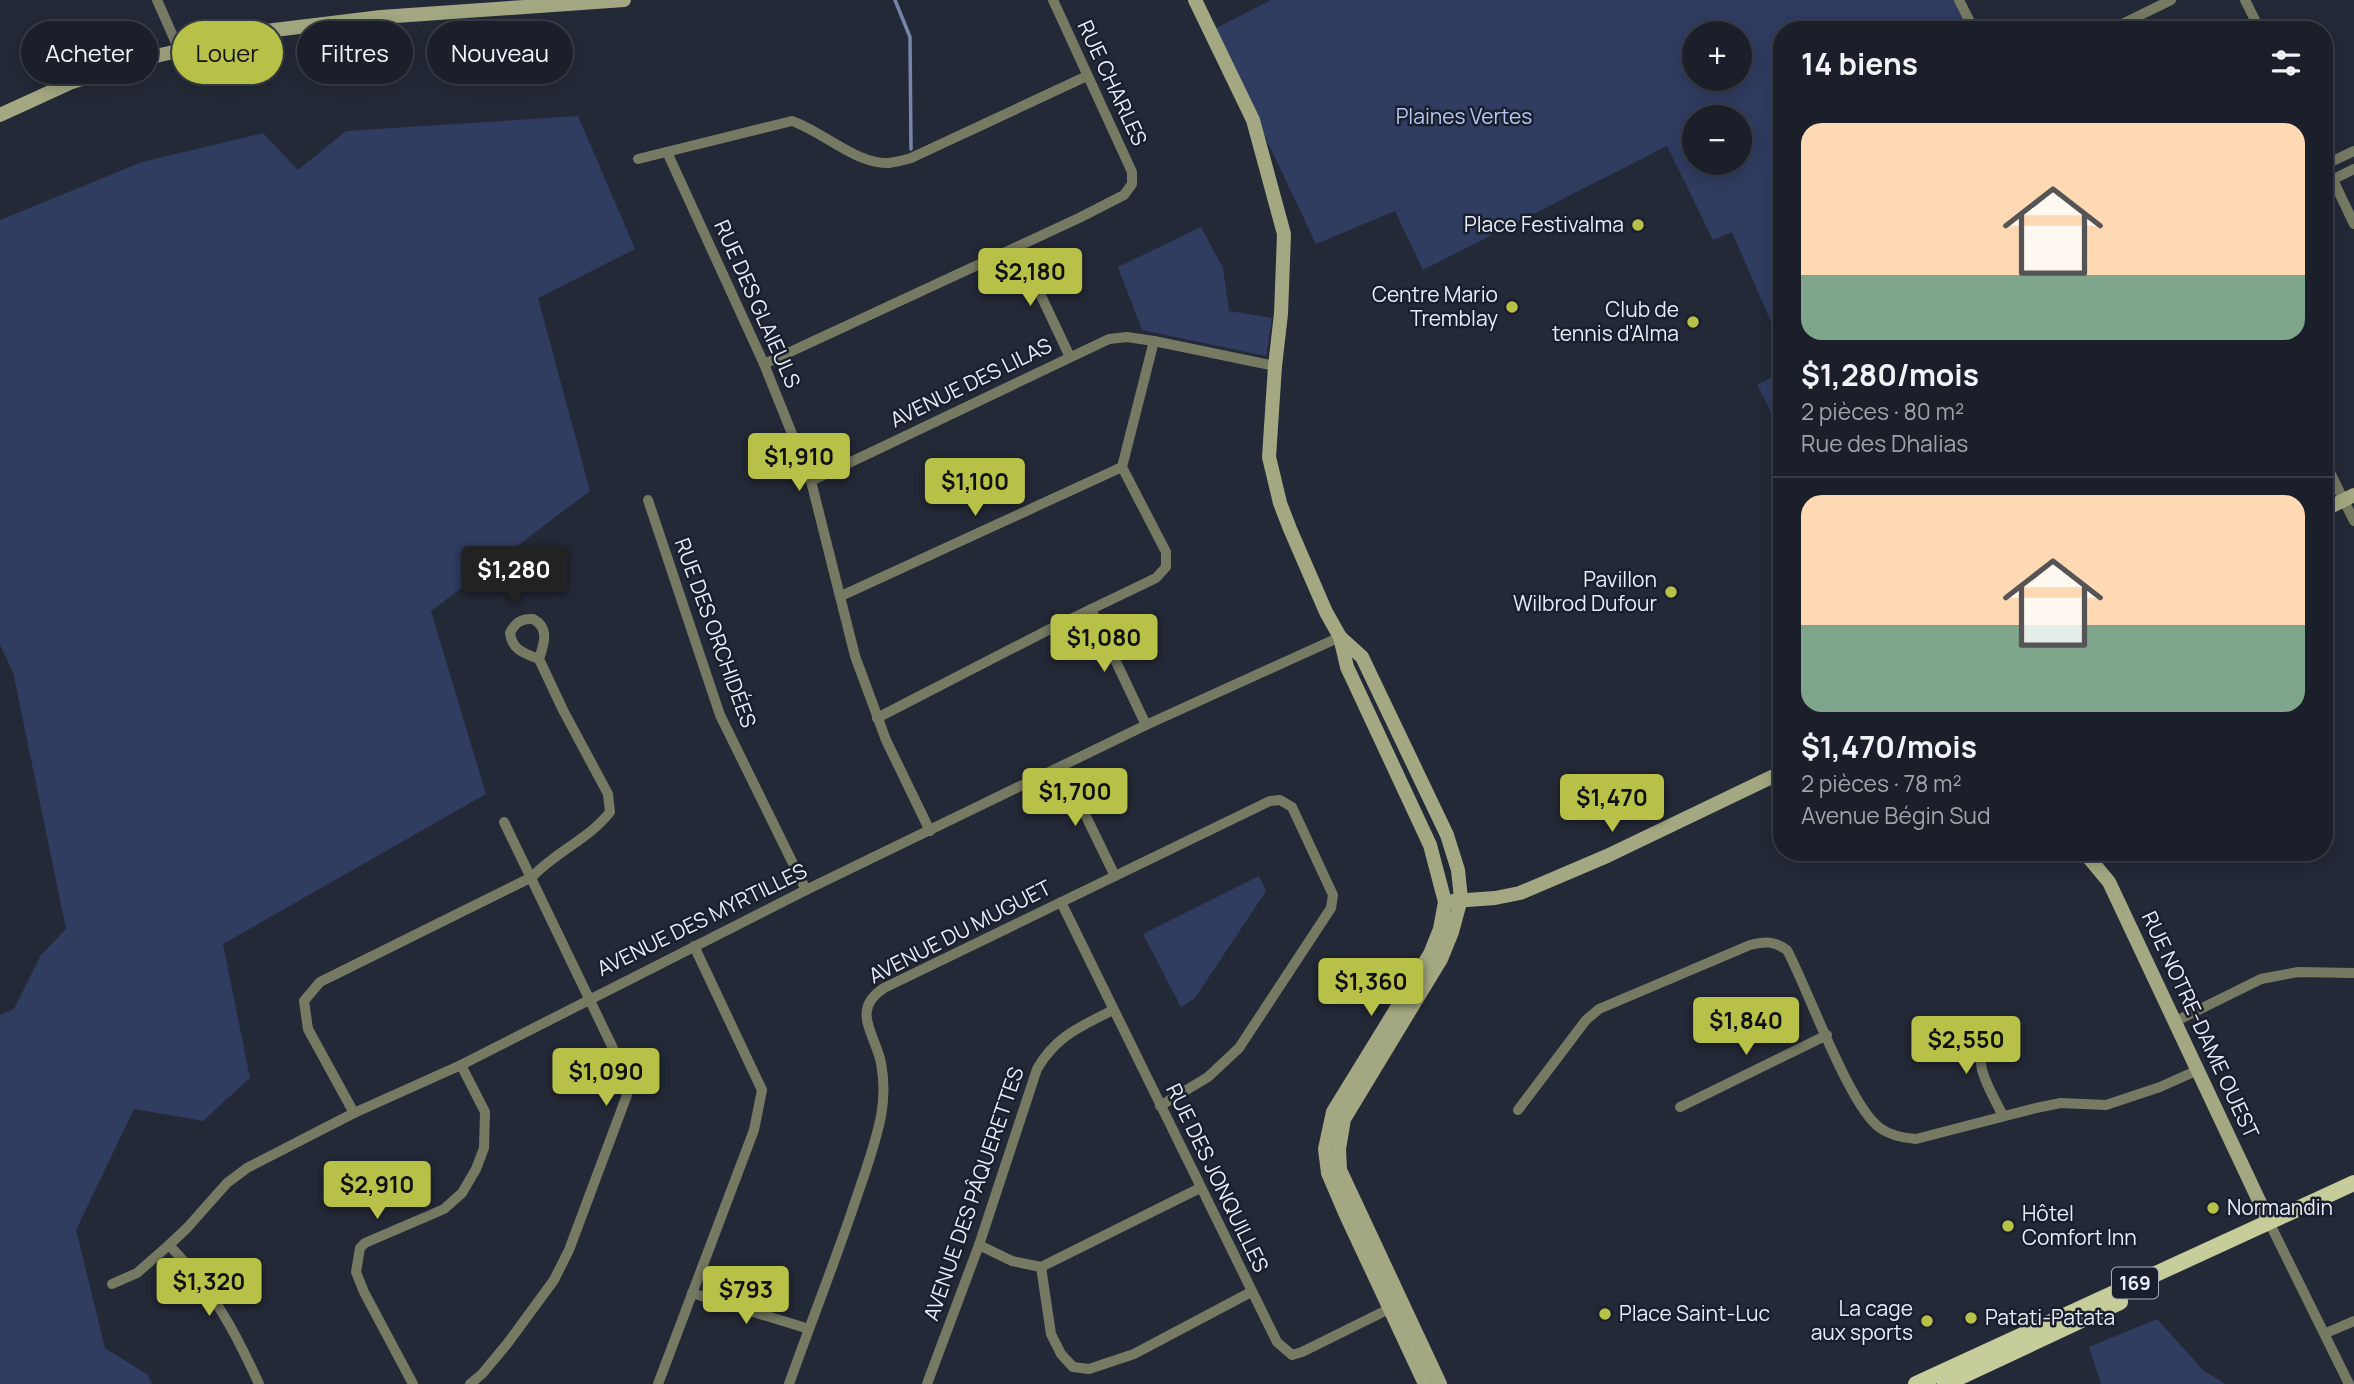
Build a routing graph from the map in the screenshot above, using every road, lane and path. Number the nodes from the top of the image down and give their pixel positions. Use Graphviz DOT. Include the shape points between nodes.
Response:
graph roads {
  1 [pos="157,0"];
  2 [pos="624,0"];
  3 [pos="1053,0"];
  4 [pos="1195,0"];
  5 [pos="1959,0"];
  6 [pos="2171,0"];
  7 [pos="2245,0"];
  8 [pos="1970,21"];
  9 [pos="2130,21"];
  10 [pos="2256,21"];
  11 [pos="283,29"];
  12 [pos="172,34"];
  13 [pos="172,53"];
  14 [pos="1087,76"];
  15 [pos="0,115"];
  16 [pos="2354,151"];
  17 [pos="667,152"];
  18 [pos="638,159"];
  19 [pos="2333,160"];
  20 [pos="2354,169"];
  21 [pos="2333,180"];
  22 [pos="2333,190"];
  23 [pos="2354,224"];
  24 [pos="1018,247"];
  25 [pos="1154,341"];
  26 [pos="1070,356"];
  27 [pos="764,364"];
  28 [pos="1275,366"];
  29 [pos="1122,467"];
  30 [pos="2333,473"];
  31 [pos="811,481"];
  32 [pos="2349,497"];
  33 [pos="648,500"];
  34 [pos="2333,505"];
  35 [pos="2354,521"];
  36 [pos="841,596"];
  37 [pos="1091,609"];
  38 [pos="1340,637"];
  39 [pos="539,659"];
  40 [pos="877,718"];
  41 [pos="1146,725"];
  42 [pos="1062,767"];
  43 [pos="1773,776"];
  44 [pos="504,822"];
  45 [pos="930,831"];
  46 [pos="2092,861"];
  47 [pos="1115,876"];
  48 [pos="532,877"];
  49 [pos="806,890"];
  50 [pos="1461,899"];
  51 [pos="1061,902"];
  52 [pos="1445,902"];
  53 [pos="694,946"];
  54 [pos="2354,973"];
  55 [pos="589,998"];
  56 [pos="1113,1010"];
  57 [pos="2176,1021"];
  58 [pos="1982,1027"];
  59 [pos="1827,1035"];
  60 [pos="461,1065"];
  61 [pos="2198,1070"];
  62 [pos="1160,1107"];
  63 [pos="1679,1107"];
  64 [pos="1518,1110"];
  65 [pos="354,1113"];
  66 [pos="2003,1116"];
  67 [pos="2354,1183"];
  68 [pos="1200,1188"];
  69 [pos="2354,1193"];
  70 [pos="2271,1226"];
  71 [pos="169,1245"];
  72 [pos="979,1245"];
  73 [pos="1041,1267"];
  74 [pos="112,1284"];
  75 [pos="1251,1292"];
  76 [pos="692,1293"];
  77 [pos="1396,1304"];
  78 [pos="2354,1321"];
  79 [pos="808,1329"];
  80 [pos="2326,1334"];
  81 [pos="259,1384"];
  82 [pos="414,1384"];
  83 [pos="470,1384"];
  84 [pos="658,1384"];
  85 [pos="789,1384"];
  86 [pos="927,1384"];
  87 [pos="1425,1384"];
  88 [pos="1440,1384"];
  89 [pos="1916,1384"];
  90 [pos="1945,1384"];
  91 [pos="2349,1384"];
  1 -- 12 [label="street"];
  2 -- 11 [label="street" via="381,17"];
  3 -- 14 [label="street, RUE CHARLES"];
  4 -- 28 [label="street" via="1253,120 1284,234"];
  5 -- 8 [label="street"];
  6 -- 9 [label="street"];
  7 -- 10 [label="street"];
  13 -- 15 [label="street" via="72,82"];
  14 -- 17 [label="street" via="911,158 887,163 869,161 792,121"];
  14 -- 24 [label="street, RUE CHARLES" via="1132,172 1132,184 1124,195"];
  16 -- 19 [label="street"];
  17 -- 18 [label="street"];
  17 -- 27 [label="street, RUE DES GLAIEULS"];
  20 -- 21 [label="street"];
  22 -- 23 [label="street"];
  24 -- 26 [label="street"];
  24 -- 27 [label="street"];
  25 -- 26 [label="street, AVENUE DES LILAS" via="1109,339"];
  25 -- 28 [label="street, AVENUE DES LILAS"];
  25 -- 29 [label="street"];
  26 -- 31 [label="street, AVENUE DES LILAS"];
  27 -- 31 [label="street, RUE DES GLAIEULS"];
  28 -- 38 [label="street" via="1269,457 1280,503"];
  29 -- 36 [label="street"];
  29 -- 37 [label="street" via="1166,552 1166,567 1156,579"];
  30 -- 32 [label="street"];
  31 -- 36 [label="street, RUE DES GLAIEULS"];
  32 -- 34 [label="street"];
  32 -- 35 [label="street"];
  33 -- 49 [label="street, RUE DES ORCHIDÉES" via="720,715"];
  36 -- 40 [label="street, RUE DES GLAIEULS" via="855,656"];
  37 -- 40 [label="street"];
  37 -- 41 [label="street"];
  38 -- 41 [label="street, AVENUE DES MYRTILLES"];
  38 -- 50 [label="street" via="1362,657 1447,835"];
  38 -- 52 [label="street" via="1347,667 1430,845"];
  39 -- 48 [label="street" via="608,794 610,812 599,826 547,861"];
  40 -- 45 [label="street, RUE DES GLAIEULS"];
  41 -- 42 [label="street, AVENUE DES MYRTILLES"];
  42 -- 45 [label="street, AVENUE DES MYRTILLES"];
  42 -- 47 [label="street"];
  43 -- 50 [label="street" via="1520,893"];
  44 -- 48 [label="street"];
  45 -- 49 [label="street, AVENUE DES MYRTILLES"];
  46 -- 57 [label="street, RUE NOTRE-DAME OUEST" via="2109,882"];
  47 -- 51 [label="street, AVENUE DU MUGUET"];
  47 -- 62 [label="street, AVENUE DU MUGUET" via="1280,800 1292,807 1334,895 1331,908 1239,1048 1208,1077"];
  48 -- 55 [label="street"];
  48 -- 65 [label="street" via="320,982 304,1001 308,1030"];
  49 -- 53 [label="street, AVENUE DES MYRTILLES"];
  50 -- 52 [label="street"];
  50 -- 77 [label="street" via="1441,959 1344,1119 1340,1134 1340,1170"];
  51 -- 56 [label="street, RUE DES JONQUILLES"];
  51 -- 79 [label="street, AVENUE DU MUGUET" via="872,996 867,1005 868,1028 883,1074 882,1114"];
  52 -- 77 [label="street" via="1430,954 1333,1112 1325,1149 1328,1173"];
  53 -- 55 [label="street, AVENUE DES MYRTILLES"];
  53 -- 76 [label="street" via="762,1090 754,1130"];
  54 -- 57 [label="street" via="2298,972 2261,979"];
  55 -- 60 [label="street, AVENUE DES MYRTILLES"];
  55 -- 83 [label="street" via="622,1068 627,1095 554,1280 507,1344"];
  56 -- 62 [label="street, RUE DES JONQUILLES"];
  56 -- 72 [label="street, AVENUE DES PÂQUERETTES" via="1061,1038 1047,1051"];
  57 -- 61 [label="street, RUE NOTRE-DAME OUEST"];
  58 -- 66 [label="street" via="1980,1070"];
  59 -- 63 [label="street"];
  59 -- 64 [label="street" via="1787,950 1766,941 1750,944 1599,1009"];
  59 -- 66 [label="street" via="1860,1105 1878,1127 1899,1138 1916,1139"];
  60 -- 65 [label="street, AVENUE DES MYRTILLES"];
  60 -- 82 [label="street" via="485,1112 484,1148 476,1169 462,1193 444,1209 365,1243 356,1261 364,1292"];
  61 -- 66 [label="street" via="2106,1105 2060,1104"];
  61 -- 70 [label="street, RUE NOTRE-DAME OUEST"];
  62 -- 68 [label="street, RUE DES JONQUILLES"];
  65 -- 71 [label="street, AVENUE DES MYRTILLES" via="247,1168"];
  67 -- 70 [label="main road, 169"];
  68 -- 73 [label="street"];
  68 -- 75 [label="street, RUE DES JONQUILLES"];
  69 -- 70 [label="main road, 169"];
  70 -- 80 [label="street"];
  70 -- 89 [label="main road, 169"];
  70 -- 90 [label="main road, 169"];
  71 -- 74 [label="street, AVENUE DES MYRTILLES" via="136,1273"];
  71 -- 81 [label="street" via="221,1308"];
  72 -- 73 [label="street" via="1012,1261"];
  72 -- 86 [label="street, AVENUE DES PÂQUERETTES"];
  73 -- 75 [label="street" via="1051,1334 1073,1367 1089,1369 1134,1354"];
  75 -- 77 [label="street, RUE DES JONQUILLES" via="1276,1342 1292,1355"];
  76 -- 79 [label="street"];
  76 -- 84 [label="street"];
  77 -- 87 [label="street"];
  77 -- 88 [label="street"];
  78 -- 80 [label="street"];
  79 -- 85 [label="street, AVENUE DU MUGUET"];
  80 -- 91 [label="street"];
}
